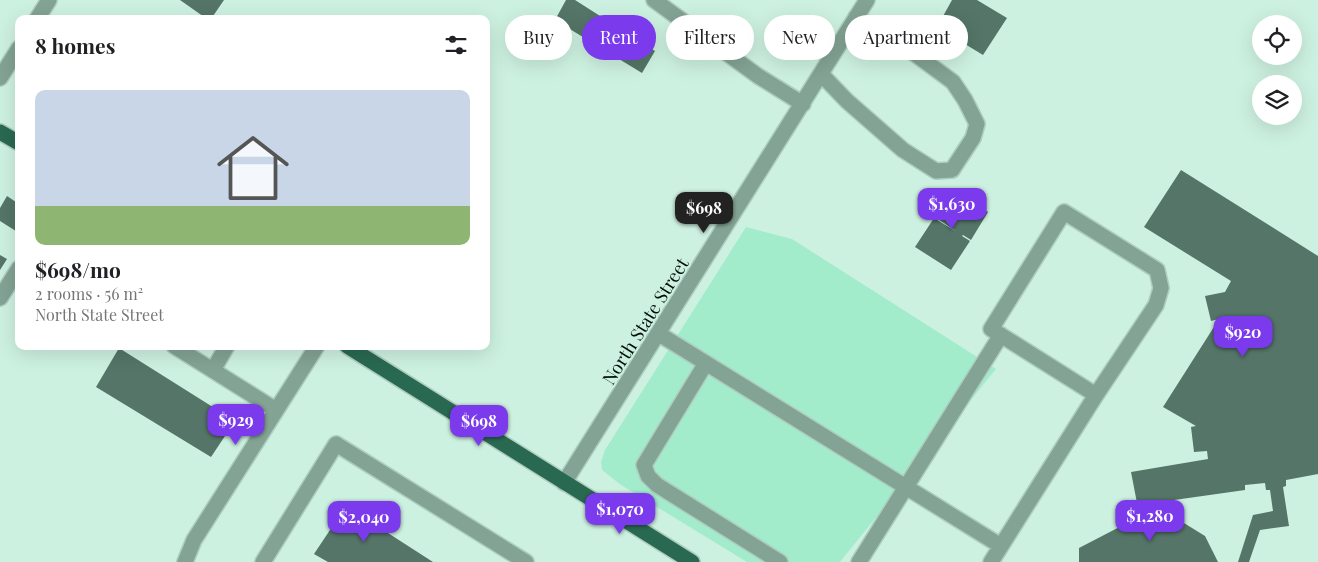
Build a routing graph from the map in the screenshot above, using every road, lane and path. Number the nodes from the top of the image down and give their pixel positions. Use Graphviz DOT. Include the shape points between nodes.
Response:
graph roads {
  1 [pos="48,0"];
  2 [pos="654,0"];
  3 [pos="867,0"];
  4 [pos="39,15"];
  5 [pos="857,15"];
  6 [pos="845,35"];
  7 [pos="15,54"];
  8 [pos="923,60"];
  9 [pos="821,74"];
  10 [pos="0,78"];
  11 [pos="803,104"];
  12 [pos="0,132"];
  13 [pos="15,141"];
  14 [pos="15,274"];
  15 [pos="0,298"];
  16 [pos="659,334"];
  17 [pos="1001,335"];
  18 [pos="180,350"];
  19 [pos="224,350"];
  20 [pos="314,350"];
  21 [pos="353,350"];
  22 [pos="706,363"];
  23 [pos="212,370"];
  24 [pos="1096,395"];
  25 [pos="276,410"];
  26 [pos="564,482"];
  27 [pos="906,487"];
  28 [pos="1001,546"];
  29 [pos="185,562"];
  30 [pos="263,562"];
  31 [pos="526,562"];
  32 [pos="692,562"];
  33 [pos="780,562"];
  34 [pos="859,562"];
  35 [pos="991,562"];
  1 -- 4 [label="street"];
  2 -- 11 [label="street" via="758,76"];
  3 -- 5 [label="street, North State Street"];
  6 -- 9 [label="street, North State Street"];
  7 -- 10 [label="street"];
  8 -- 9 [label="street" via="953,82 978,124 973,138 952,170 936,171 903,150"];
  9 -- 11 [label="street, North State Street"];
  11 -- 16 [label="street, North State Street"];
  12 -- 13 [label="main road"];
  14 -- 15 [label="street"];
  16 -- 22 [label="street"];
  16 -- 26 [label="street, North State Street"];
  17 -- 24 [label="street"];
  17 -- 24 [label="street" via="991,329 1064,212 1157,270 1161,288 1156,305"];
  17 -- 27 [label="street"];
  18 -- 23 [label="street"];
  19 -- 23 [label="street"];
  20 -- 25 [label="street"];
  21 -- 26 [label="main road"];
  22 -- 27 [label="street"];
  22 -- 33 [label="street" via="644,465 648,476 657,485"];
  23 -- 25 [label="street"];
  24 -- 28 [label="street"];
  25 -- 29 [label="street" via="194,540"];
  26 -- 32 [label="main road"];
  27 -- 28 [label="street"];
  27 -- 34 [label="street"];
  28 -- 35 [label="street"];
  30 -- 31 [label="street" via="336,444"];
}
